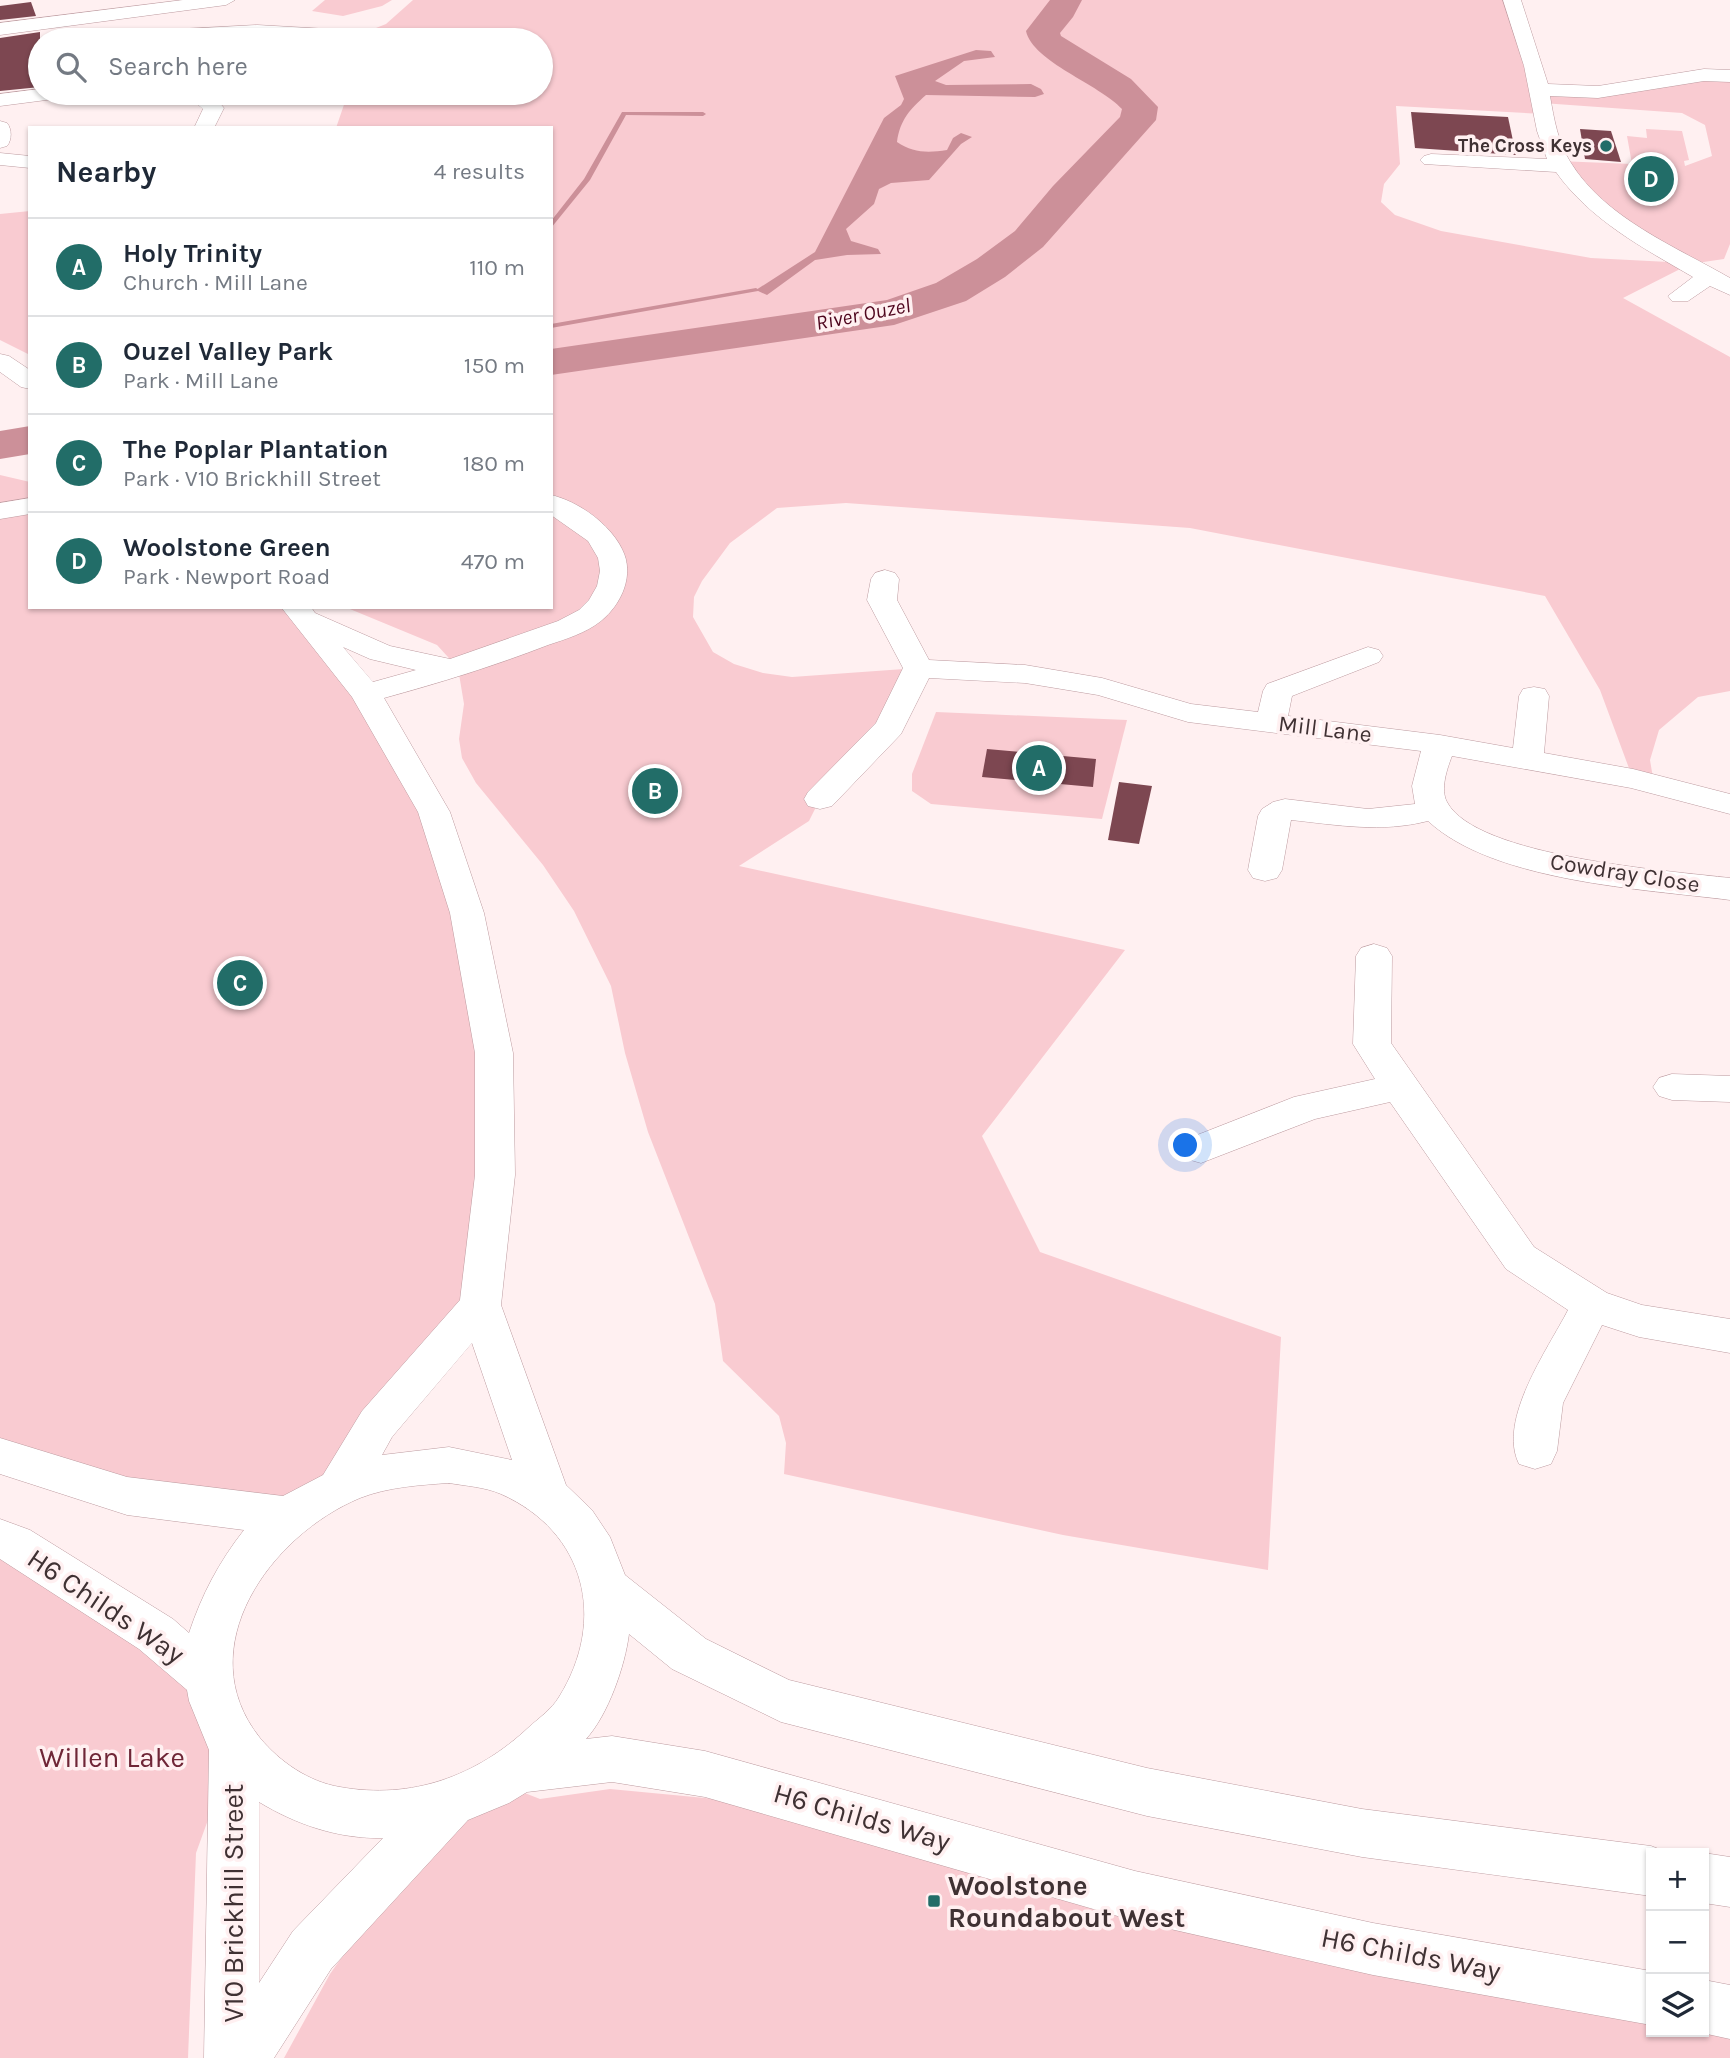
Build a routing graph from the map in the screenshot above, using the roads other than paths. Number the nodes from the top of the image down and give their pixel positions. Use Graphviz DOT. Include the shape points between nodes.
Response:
graph roads {
  1 [pos="40,0"];
  2 [pos="226,0"];
  3 [pos="1512,0"];
  4 [pos="176,3"];
  5 [pos="57,28"];
  6 [pos="176,28"];
  7 [pos="0,29"];
  8 [pos="28,29"];
  9 [pos="1730,76"];
  10 [pos="1539,90"];
  11 [pos="28,96"];
  12 [pos="0,100"];
  13 [pos="211,105"];
  14 [pos="205,126"];
  15 [pos="0,127"];
  16 [pos="0,142"];
  17 [pos="0,159"];
  18 [pos="1431,160"];
  19 [pos="28,162"];
  20 [pos="1562,166"];
  21 [pos="1720,282"];
  22 [pos="1680,296"];
  23 [pos="4,363"];
  24 [pos="28,381"];
  25 [pos="553,504"];
  26 [pos="28,506"];
  27 [pos="0,511"];
  28 [pos="885,579"];
  29 [pos="299,612"];
  30 [pos="1368,656"];
  31 [pos="918,668"];
  32 [pos="454,669"];
  33 [pos="366,694"];
  34 [pos="1534,696"];
  35 [pos="1271,722"];
  36 [pos="1440,744"];
  37 [pos="1527,760"];
  38 [pos="820,799"];
  39 [pos="1730,804"];
  40 [pos="1434,810"];
  41 [pos="1265,870"];
  42 [pos="1730,889"];
  43 [pos="1374,956"];
  44 [pos="1399,1087"];
  45 [pos="1672,1087"];
  46 [pos="1730,1089"];
  47 [pos="1201,1149"];
  48 [pos="1592,1304"];
  49 [pos="480,1305"];
  50 [pos="1730,1336"];
  51 [pos="1535,1451"];
  52 [pos="0,1456"];
  53 [pos="339,1487"];
  54 [pos="551,1499"];
  55 [pos="289,1516"];
  56 [pos="0,1539"];
  57 [pos="602,1572"];
  58 [pos="209,1679"];
  59 [pos="234,1748"];
  60 [pos="482,1789"];
  61 [pos="1646,1870"];
  62 [pos="1709,1879"];
  63 [pos="1730,1882"];
  64 [pos="1646,1997"];
  65 [pos="1709,2008"];
  66 [pos="1730,2012"];
  67 [pos="232,2058"];
  68 [pos="242,2058"];
  1 -- 5 [label="street"];
  2 -- 4 [label="street"];
  3 -- 10 [label="street"];
  4 -- 5 [label="street"];
  4 -- 6 [label="street"];
  7 -- 8 [label="street"];
  9 -- 10 [label="street" via="1704,75 1598,92"];
  10 -- 20 [label="street" via="1545,127"];
  11 -- 12 [label="street"];
  13 -- 14 [label="street" via="215,108"];
  15 -- 16 [label="street"];
  17 -- 19 [label="street"];
  18 -- 20 [label="street"];
  20 -- 21 [label="street" via="1584,192 1632,231"];
  21 -- 22 [label="street"];
  23 -- 24 [label="street"];
  25 -- 32 [label="street" via="607,544 614,562 607,596 591,615 566,628"];
  26 -- 27 [label="street"];
  28 -- 31 [label="street" via="882,600"];
  29 -- 32 [label="street" via="381,653"];
  29 -- 33 [label="street"];
  30 -- 35 [label="street" via="1278,691"];
  31 -- 35 [label="street, Mill Lane" via="1026,674 1102,687 1188,713"];
  31 -- 38 [label="street" via="890,727"];
  32 -- 33 [label="street"];
  33 -- 49 [label="street" via="434,812 467,913 494,1053 495,1175"];
  34 -- 37 [label="street"];
  35 -- 36 [label="street, Mill Lane"];
  36 -- 37 [label="street, Mill Lane"];
  36 -- 40 [label="street" via="1427,782"];
  37 -- 39 [label="street, Mill Lane" via="1633,779"];
  40 -- 41 [label="street" via="1368,819 1285,809 1274,816"];
  40 -- 42 [label="street, Cowdray Close" via="1456,829 1491,845 1576,870"];
  43 -- 44 [label="street" via="1372,1044"];
  44 -- 47 [label="street" via="1307,1107"];
  44 -- 48 [label="street" via="1520,1258"];
  45 -- 46 [label="street"];
  48 -- 50 [label="street" via="1639,1321"];
  48 -- 51 [label="street" via="1541,1403"];
  49 -- 53 [label="street" via="377,1424"];
  49 -- 54 [label="street"];
  52 -- 55 [label="street" via="127,1496"];
  53 -- 54 [label="street" via="375,1474 449,1465 518,1480"];
  53 -- 55 [label="street"];
  54 -- 57 [label="street" via="580,1526"];
  55 -- 58 [label="street" via="244,1563 219,1608 210,1643"];
  56 -- 58 [label="street, H6 Childs Way" via="156,1634"];
  57 -- 60 [label="street, V10 Brickhill Street" via="605,1651 575,1715"];
  57 -- 61 [label="street" via="689,1654 781,1700 1147,1792 1362,1833"];
  58 -- 59 [label="street" via="217,1717"];
  59 -- 60 [label="street, H6 Childs Way" via="273,1785 326,1808 386,1815"];
  59 -- 67 [label="street, V10 Brickhill Street"];
  60 -- 64 [label="street, H6 Childs Way" via="612,1759 705,1773 1135,1896 1373,1949"];
  60 -- 68 [label="street, V10 Brickhill Street" via="312,1950"];
  62 -- 63 [label="street"];
  65 -- 66 [label="street"];
}
